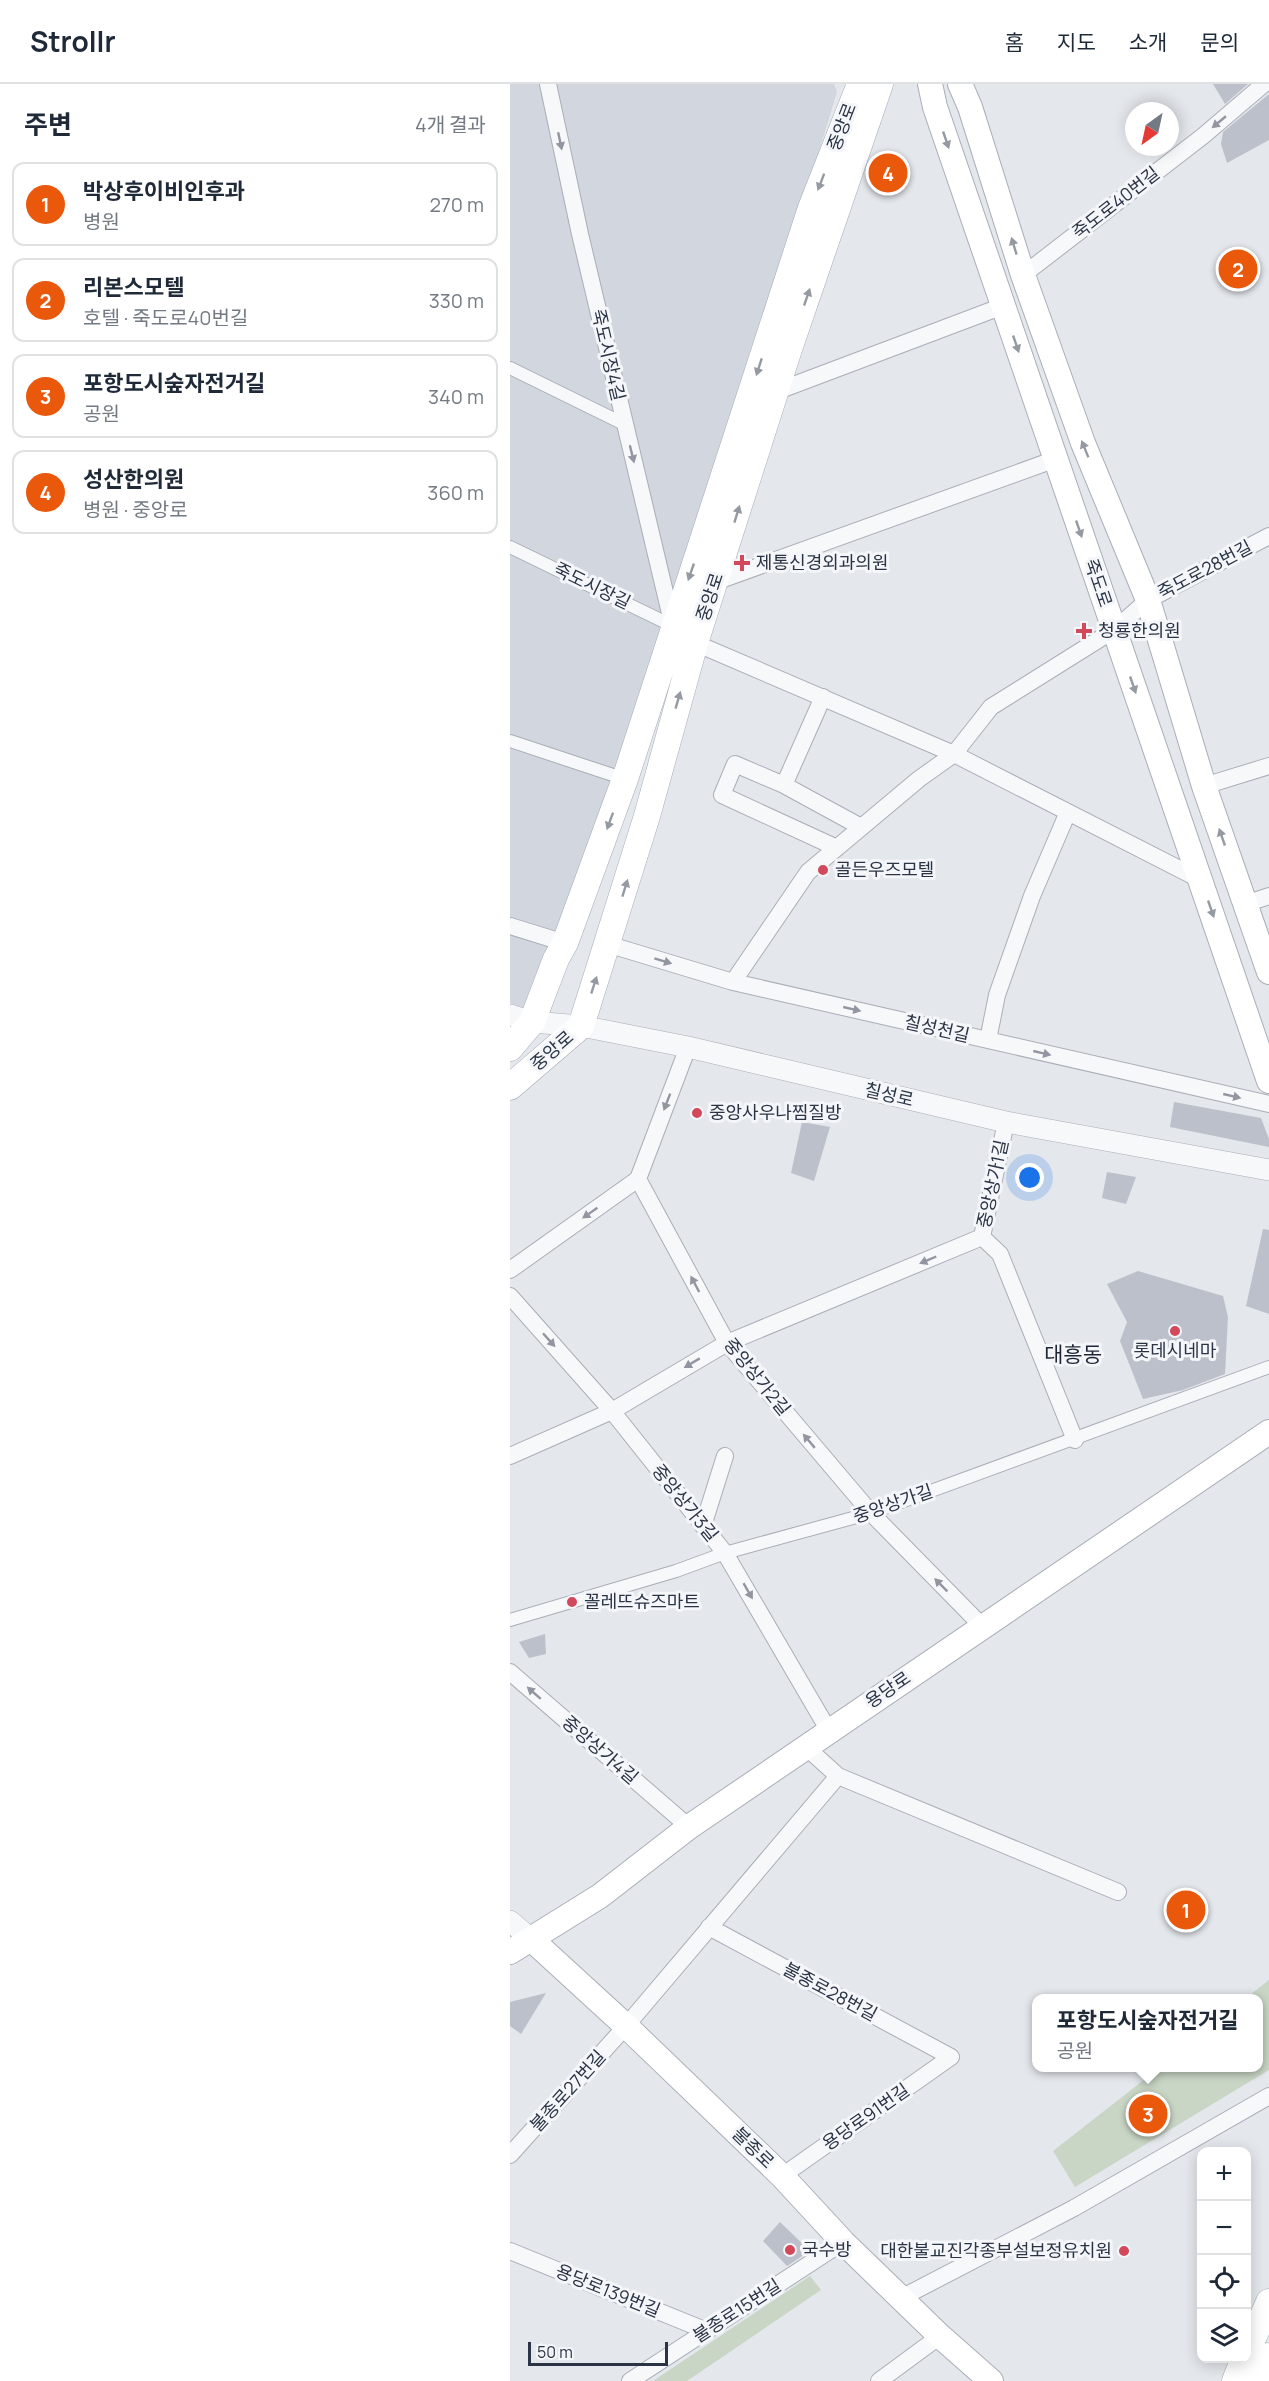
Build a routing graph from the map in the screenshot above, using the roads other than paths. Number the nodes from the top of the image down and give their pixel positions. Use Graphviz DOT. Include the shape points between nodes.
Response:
graph roads {
  1 [pos="548,84"];
  2 [pos="930,84"];
  3 [pos="1264,84"];
  4 [pos="869,87"];
  5 [pos="963,87"];
  6 [pos="1023,275"];
  7 [pos="1003,306"];
  8 [pos="510,368"];
  9 [pos="775,392"];
  10 [pos="624,424"];
  11 [pos="1056,459"];
  12 [pos="1269,536"];
  13 [pos="510,547"];
  14 [pos="715,582"];
  15 [pos="1148,600"];
  16 [pos="674,626"];
  17 [pos="1114,630"];
  18 [pos="695,643"];
  19 [pos="823,697"];
  20 [pos="510,741"];
  21 [pos="954,754"];
  22 [pos="1269,766"];
  23 [pos="625,779"];
  24 [pos="784,785"];
  25 [pos="1204,786"];
  26 [pos="1068,812"];
  27 [pos="861,827"];
  28 [pos="837,848"];
  29 [pos="1201,880"];
  30 [pos="1269,896"];
  31 [pos="1245,904"];
  32 [pos="510,926"];
  33 [pos="565,943"];
  34 [pos="608,944"];
  35 [pos="1269,972"];
  36 [pos="733,982"];
  37 [pos="521,1019"];
  38 [pos="581,1026"];
  39 [pos="988,1040"];
  40 [pos="688,1047"];
  41 [pos="510,1048"];
  42 [pos="1269,1081"];
  43 [pos="510,1087"];
  44 [pos="1269,1104"];
  45 [pos="1006,1122"];
  46 [pos="1269,1170"];
  47 [pos="638,1179"];
  48 [pos="982,1237"];
  49 [pos="510,1270"];
  50 [pos="510,1296"];
  51 [pos="727,1343"];
  52 [pos="1269,1367"];
  53 [pos="612,1411"];
  54 [pos="1269,1432"];
  55 [pos="1075,1440"];
  56 [pos="510,1456"];
  57 [pos="725,1456"];
  58 [pos="870,1514"];
  59 [pos="703,1526"];
  60 [pos="725,1553"];
  61 [pos="510,1620"];
  62 [pos="982,1626"];
  63 [pos="510,1672"];
  64 [pos="829,1731"];
  65 [pos="807,1748"];
  66 [pos="838,1776"];
  67 [pos="689,1827"];
  68 [pos="1118,1892"];
  69 [pos="510,1921"];
  70 [pos="709,1927"];
  71 [pos="531,1939"];
  72 [pos="510,1952"];
  73 [pos="626,2026"];
  74 [pos="951,2057"];
  75 [pos="1269,2096"];
  76 [pos="510,2156"];
  77 [pos="782,2176"];
  78 [pos="843,2242"];
  79 [pos="510,2251"];
  80 [pos="901,2298"];
  81 [pos="1269,2302"];
  82 [pos="707,2331"];
  83 [pos="940,2336"];
  84 [pos="1251,2343"];
  85 [pos="1269,2356"];
  86 [pos="1243,2363"];
  87 [pos="630,2381"];
  88 [pos="879,2381"];
  89 [pos="991,2381"];
  90 [pos="1235,2381"];
  91 [pos="1259,2381"];
  1 -- 10 [label="street, 죽도시장4길, one-way"];
  2 -- 7 [label="main road, 죽도로, one-way"];
  3 -- 6 [label="street, 죽도로40번길, one-way"];
  9 -- 4 [label="main road, 중앙로, one-way"];
  4 -- 16 [label="main road, 중앙로, one-way" via="811,208"];
  6 -- 5 [label="main road, one-way"];
  15 -- 6 [label="main road, one-way" via="1083,443"];
  7 -- 9 [label="street"];
  7 -- 11 [label="main road, 죽도로, one-way"];
  8 -- 10 [label="street"];
  14 -- 9 [label="main road, 중앙로, one-way"];
  10 -- 16 [label="street, 죽도시장4길, one-way"];
  11 -- 14 [label="street"];
  11 -- 17 [label="main road, 죽도로, one-way"];
  12 -- 15 [label="street, 죽도로28번길"];
  13 -- 16 [label="street, 죽도시장길"];
  14 -- 18 [label="main road, 중앙로"];
  15 -- 17 [label="street, 죽도로28번길"];
  15 -- 25 [label="main road"];
  16 -- 23 [label="main road, 중앙로"];
  17 -- 21 [label="street, 죽도로28번길" via="991,707"];
  17 -- 29 [label="main road, 죽도로, one-way"];
  18 -- 19 [label="street"];
  34 -- 18 [label="main road, 중앙로, one-way"];
  19 -- 21 [label="street"];
  19 -- 24 [label="street"];
  20 -- 23 [label="street"];
  21 -- 26 [label="street"];
  21 -- 27 [label="street, 죽도로28번길"];
  22 -- 25 [label="street"];
  23 -- 33 [label="main road, 중앙로, one-way"];
  24 -- 27 [label="street"];
  24 -- 28 [label="street" via="735,764 722,795"];
  31 -- 25 [label="main road, one-way"];
  26 -- 29 [label="street"];
  26 -- 39 [label="street" via="1032,896 997,994"];
  27 -- 28 [label="street, 죽도로28번길"];
  28 -- 36 [label="street, 죽도로28번길" via="808,872"];
  29 -- 42 [label="main road, 죽도로, one-way"];
  30 -- 31 [label="street"];
  31 -- 35 [label="main road"];
  32 -- 33 [label="street"];
  33 -- 37 [label="main road, 중앙로"];
  34 -- 36 [label="street, 칠성천길, one-way"];
  38 -- 34 [label="main road, 중앙로, one-way"];
  36 -- 39 [label="street, 칠성천길, one-way"];
  37 -- 38 [label="street, 칠성로"];
  37 -- 41 [label="main road, 중앙로"];
  38 -- 40 [label="street, 칠성로"];
  38 -- 43 [label="main road, 중앙로"];
  39 -- 44 [label="street, 칠성천길, one-way"];
  40 -- 45 [label="street, 칠성로"];
  40 -- 47 [label="street, one-way"];
  45 -- 46 [label="street, 칠성로"];
  45 -- 48 [label="street, 중앙상가1길"];
  47 -- 49 [label="street, one-way"];
  51 -- 47 [label="street, 중앙상가2길, one-way"];
  48 -- 51 [label="street, one-way"];
  48 -- 55 [label="street, 중앙상가1길" via="1000,1254"];
  50 -- 53 [label="street, 중앙상가3길, one-way"];
  51 -- 53 [label="street, one-way"];
  58 -- 51 [label="street, 중앙상가2길, one-way"];
  52 -- 55 [label="street, 중앙상가길"];
  53 -- 56 [label="street"];
  53 -- 59 [label="street, 중앙상가3길"];
  54 -- 62 [label="main road, 용당로"];
  55 -- 58 [label="street, 중앙상가길"];
  57 -- 59 [label="street"];
  58 -- 60 [label="street, 중앙상가길"];
  62 -- 58 [label="street, 중앙상가2길, one-way"];
  59 -- 60 [label="street, 중앙상가3길"];
  60 -- 61 [label="street, 중앙상가길"];
  60 -- 64 [label="street, 중앙상가3길, one-way"];
  62 -- 64 [label="main road, 용당로"];
  67 -- 63 [label="street, 중앙상가4길, one-way"];
  64 -- 65 [label="main road, 용당로"];
  65 -- 66 [label="street"];
  65 -- 67 [label="main road, 용당로"];
  66 -- 68 [label="street"];
  66 -- 70 [label="street"];
  67 -- 71 [label="main road, 용당로" via="600,1896"];
  69 -- 71 [label="street, 불종로"];
  70 -- 73 [label="street"];
  70 -- 74 [label="street, 불종로28번길"];
  71 -- 72 [label="main road, 용당로"];
  71 -- 73 [label="main road, 불종로"];
  73 -- 76 [label="street, 불종로27번길"];
  73 -- 77 [label="main road, 불종로"];
  74 -- 77 [label="street, 용당로91번길"];
  75 -- 80 [label="street" via="1074,2208"];
  77 -- 78 [label="main road, 불종로"];
  78 -- 80 [label="main road, 불종로"];
  78 -- 82 [label="street, 불종로15번길"];
  79 -- 82 [label="street, 용당로139번길"];
  80 -- 83 [label="main road, 불종로"];
  81 -- 84 [label="main road"];
  82 -- 87 [label="street, 불종로15번길"];
  83 -- 88 [label="street"];
  83 -- 89 [label="main road, 불종로"];
  85 -- 91 [label="main road"];
  86 -- 90 [label="main road"];
}
